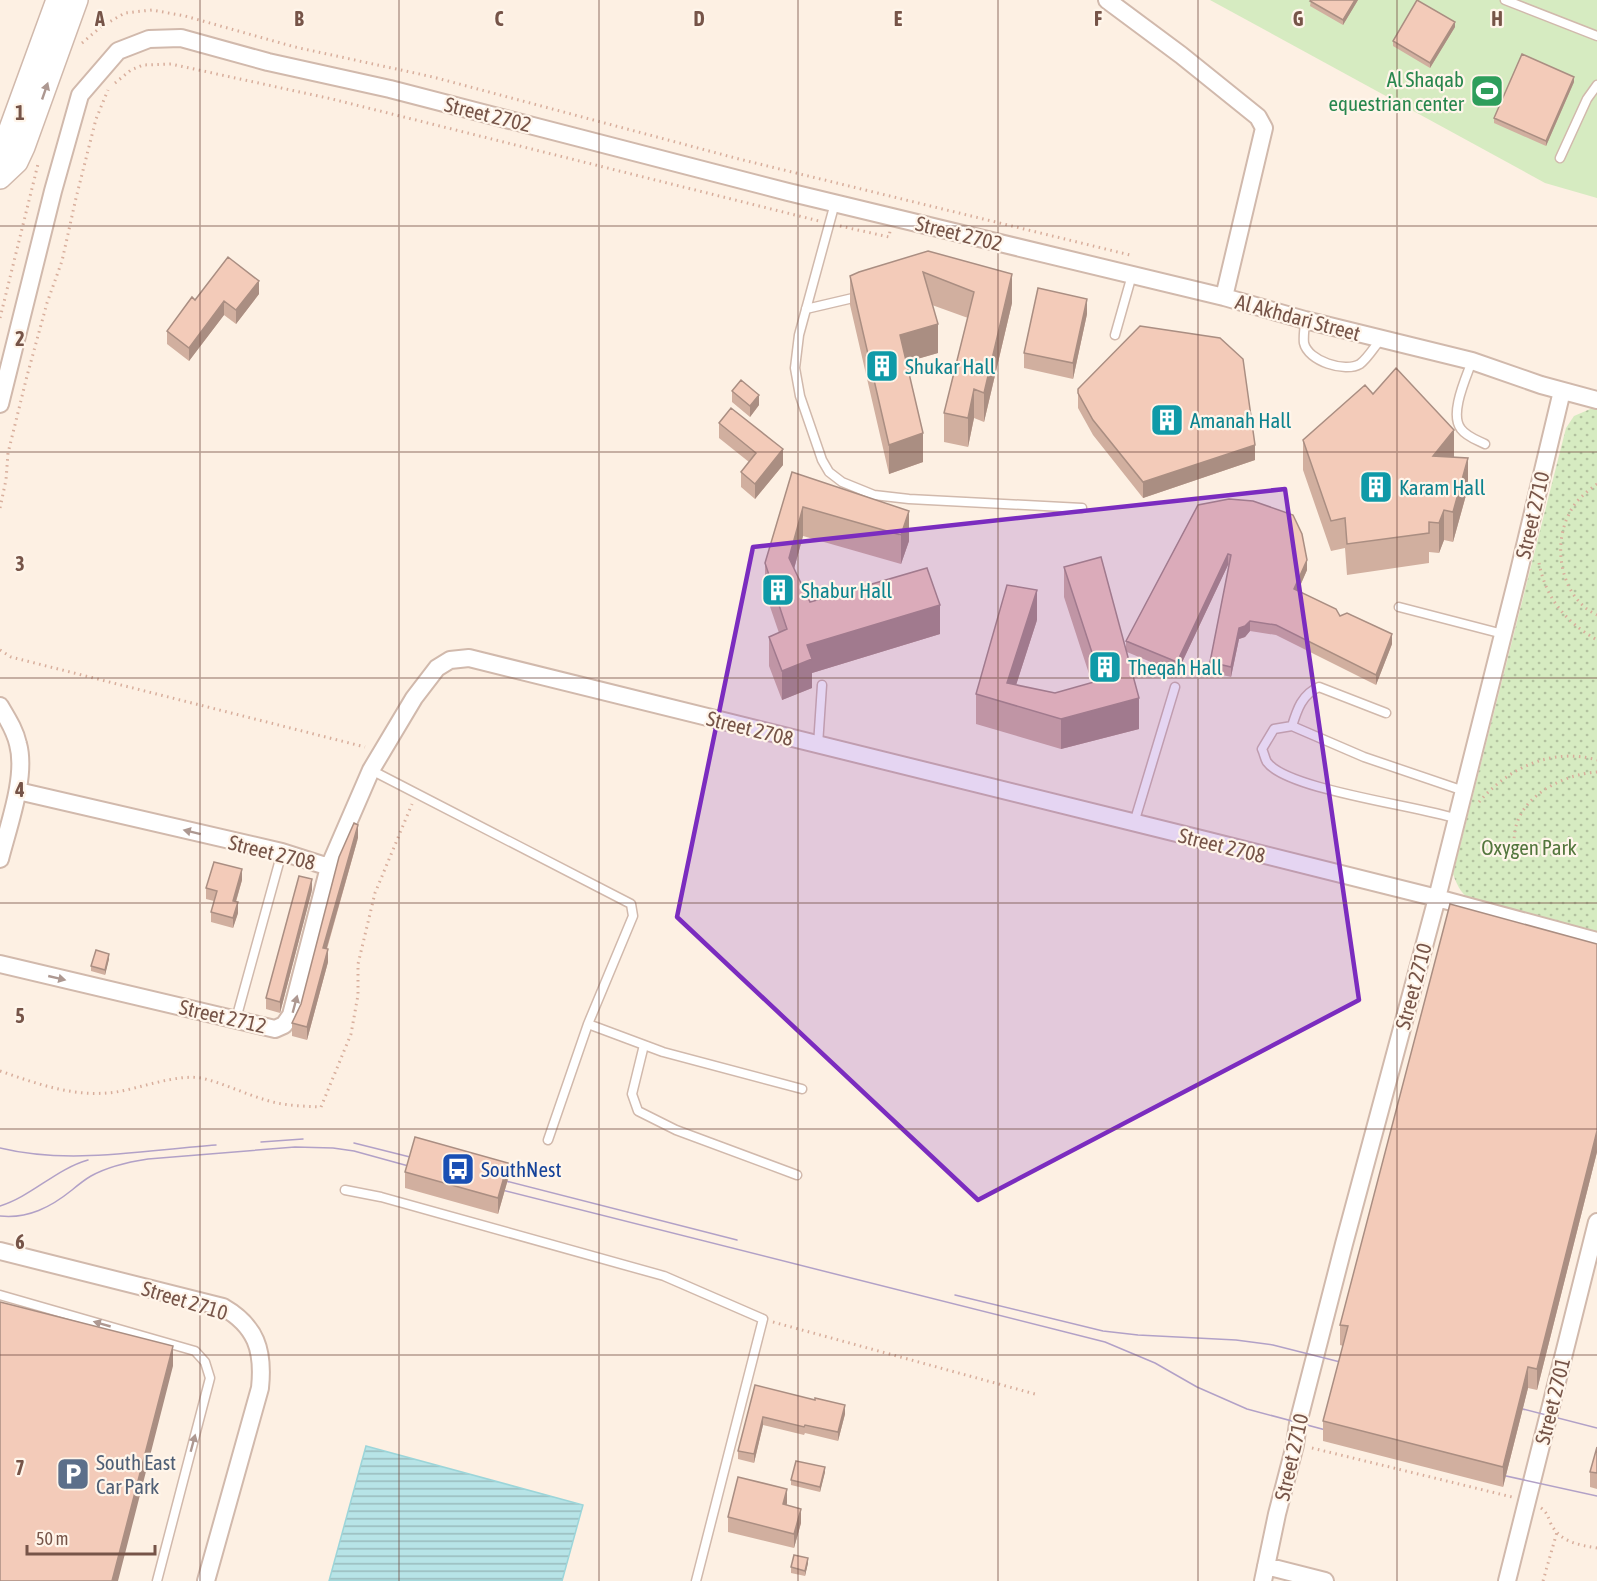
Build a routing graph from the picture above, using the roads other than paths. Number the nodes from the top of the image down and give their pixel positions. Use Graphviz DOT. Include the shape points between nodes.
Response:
graph roads {
  1 [pos="57,0"];
  2 [pos="77,0"];
  3 [pos="1107,0"];
  4 [pos="1505,0"];
  5 [pos="1597,36"];
  6 [pos="1597,85"];
  7 [pos="0,156"];
  8 [pos="1560,158"];
  9 [pos="0,178"];
  10 [pos="836,203"];
  11 [pos="1132,275"];
  12 [pos="1224,297"];
  13 [pos="853,298"];
  14 [pos="806,309"];
  15 [pos="1305,320"];
  16 [pos="1115,335"];
  17 [pos="1381,339"];
  18 [pos="1472,361"];
  19 [pos="1562,391"];
  20 [pos="1597,399"];
  21 [pos="0,404"];
  22 [pos="1485,444"];
  23 [pos="1082,508"];
  24 [pos="1399,607"];
  25 [pos="1503,634"];
  26 [pos="822,685"];
  27 [pos="1175,687"];
  28 [pos="0,706"];
  29 [pos="1386,713"];
  30 [pos="1292,726"];
  31 [pos="818,745"];
  32 [pos="371,770"];
  33 [pos="18,791"];
  34 [pos="1464,791"];
  35 [pos="1457,819"];
  36 [pos="1134,823"];
  37 [pos="282,852"];
  38 [pos="0,859"];
  39 [pos="329,867"];
  40 [pos="1437,898"];
  41 [pos="1597,941"];
  42 [pos="0,964"];
  43 [pos="236,1019"];
  44 [pos="588,1024"];
  45 [pos="644,1045"];
  46 [pos="802,1089"];
  47 [pos="548,1140"];
  48 [pos="796,1175"];
  49 [pos="345,1190"];
  50 [pos="1597,1222"];
  51 [pos="0,1251"];
  52 [pos="0,1295"];
  53 [pos="1264,1574"];
  54 [pos="157,1581"];
  55 [pos="206,1581"];
  56 [pos="696,1581"];
  57 [pos="1325,1581"];
  58 [pos="1507,1581"];
  1 -- 7 [label="street"];
  9 -- 2 [label="street, one-way" via="17,162 24,147"];
  3 -- 12 [label="street, Al Akhdari Street" via="1241,103 1258,117 1264,128"];
  4 -- 5 [label="lane"];
  6 -- 8 [label="lane"];
  10 -- 11 [label="street, Street 2702"];
  10 -- 14 [label="lane"];
  10 -- 21 [label="street, Street 2702" via="181,38 149,39 118,51 80,95"];
  11 -- 12 [label="street, Street 2702"];
  11 -- 16 [label="lane"];
  12 -- 15 [label="street, Al Akhdari Street"];
  13 -- 14 [label="lane"];
  14 -- 23 [label="lane" via="795,368 800,396 822,460 842,482 874,495 897,498"];
  15 -- 17 [label="street, Al Akhdari Street"];
  15 -- 17 [label="lane" via="1307,350 1334,365 1358,365"];
  17 -- 18 [label="street, Al Akhdari Street"];
  18 -- 19 [label="street, Al Akhdari Street"];
  18 -- 22 [label="lane" via="1456,422 1466,435"];
  19 -- 20 [label="street, Al Akhdari Street"];
  19 -- 25 [label="street, Street 2710"];
  24 -- 25 [label="lane"];
  25 -- 34 [label="street, Street 2710"];
  26 -- 31 [label="lane"];
  27 -- 36 [label="lane"];
  28 -- 33 [label="street" via="19,746"];
  29 -- 30 [label="lane" via="1319,687 1311,690 1298,708"];
  30 -- 34 [label="lane" via="1364,757"];
  30 -- 35 [label="lane" via="1274,729 1263,749 1267,763 1287,776"];
  31 -- 32 [label="street, Street 2708" via="469,658 450,660 424,682"];
  31 -- 36 [label="street, Street 2708"];
  32 -- 39 [label="street, Street 2708"];
  32 -- 44 [label="lane" via="631,904 633,916"];
  37 -- 33 [label="street, Street 2708, one-way"];
  33 -- 38 [label="street"];
  34 -- 35 [label="street, Street 2710"];
  35 -- 40 [label="street, Street 2710"];
  36 -- 40 [label="street, Street 2708"];
  37 -- 39 [label="street, Street 2708"];
  37 -- 43 [label="lane"];
  43 -- 39 [label="street, Street 2712, one-way" via="275,1029 288,1021"];
  40 -- 41 [label="street, Street 2708"];
  40 -- 53 [label="street, Street 2710" via="1298,1423"];
  42 -- 43 [label="street, Street 2712, one-way"];
  44 -- 45 [label="lane"];
  44 -- 47 [label="lane"];
  45 -- 46 [label="lane"];
  45 -- 48 [label="lane" via="632,1094 638,1111 676,1130"];
  49 -- 56 [label="lane" via="664,1276 763,1319"];
  50 -- 58 [label="street, Street 2701"];
  51 -- 55 [label="street, Street 2710" via="223,1307 252,1331 259,1347 260,1388"];
  54 -- 52 [label="lane, one-way" via="210,1378 205,1362 195,1351"];
  53 -- 57 [label="street"];
}
